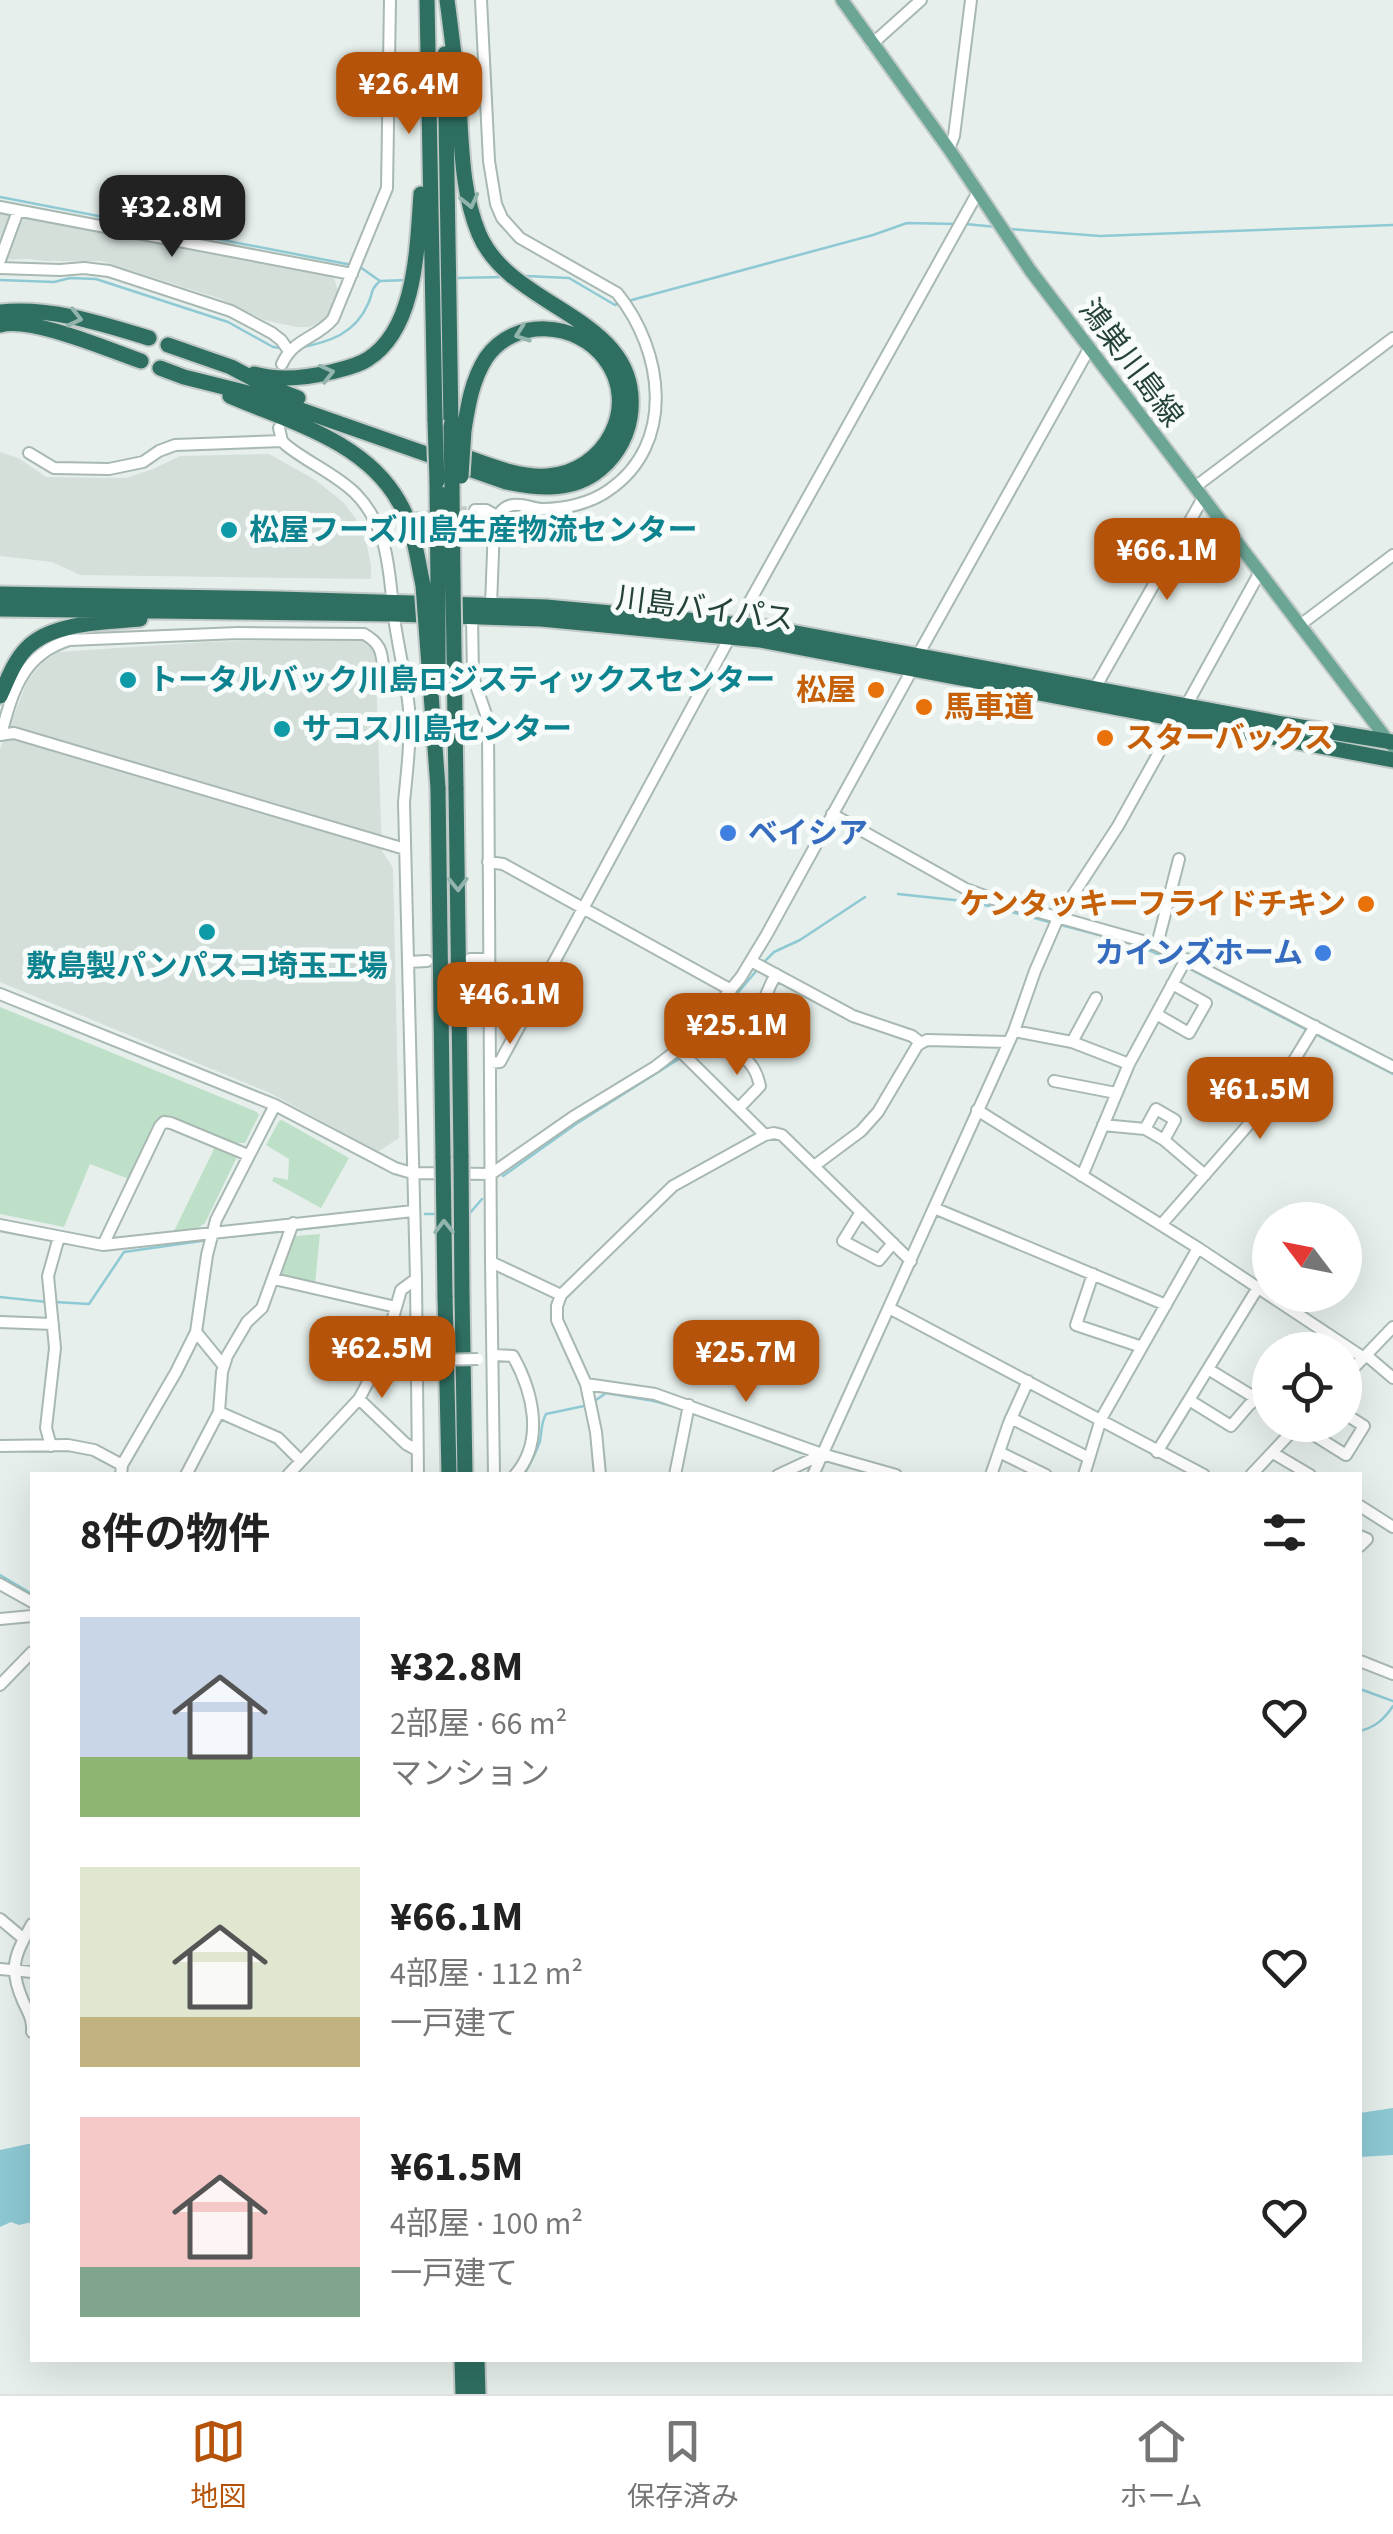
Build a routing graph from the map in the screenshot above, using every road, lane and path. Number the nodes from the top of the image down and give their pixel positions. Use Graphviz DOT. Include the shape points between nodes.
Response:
graph roads {
  1 [pos="390,0"];
  2 [pos="427,0"];
  3 [pos="445,0"];
  4 [pos="480,0"];
  5 [pos="842,0"];
  6 [pos="921,0"];
  7 [pos="970,0"];
  8 [pos="872,44"];
  9 [pos="484,83"];
  10 [pos="443,84"];
  11 [pos="390,85"];
  12 [pos="949,149"];
  13 [pos="429,173"];
  14 [pos="978,192"];
  15 [pos="0,207"];
  16 [pos="18,210"];
  17 [pos="0,260"];
  18 [pos="0,268"];
  19 [pos="352,273"];
  20 [pos="440,279"];
  21 [pos="0,312"];
  22 [pos="0,324"];
  23 [pos="149,338"];
  24 [pos="1393,338"];
  25 [pos="168,345"];
  26 [pos="292,348"];
  27 [pos="1088,349"];
  28 [pos="141,361"];
  29 [pos="282,364"];
  30 [pos="160,368"];
  31 [pos="231,368"];
  32 [pos="184,377"];
  33 [pos="450,426"];
  34 [pos="280,428"];
  35 [pos="282,441"];
  36 [pos="29,453"];
  37 [pos="450,486"];
  38 [pos="1199,492"];
  39 [pos="475,510"];
  40 [pos="496,516"];
  41 [pos="1393,555"];
  42 [pos="1260,572"];
  43 [pos="0,583"];
  44 [pos="444,585"];
  45 [pos="0,594"];
  46 [pos="52,595"];
  47 [pos="491,605"];
  48 [pos="394,608"];
  49 [pos="0,609"];
  50 [pos="209,612"];
  51 [pos="472,617"];
  52 [pos="1300,625"];
  53 [pos="734,631"];
  54 [pos="915,662"];
  55 [pos="383,668"];
  56 [pos="1095,688"];
  57 [pos="0,696"];
  58 [pos="1182,713"];
  59 [pos="0,734"];
  60 [pos="1392,744"];
  61 [pos="1393,760"];
  62 [pos="832,814"];
  63 [pos="405,849"];
  64 [pos="1179,859"];
  65 [pos="488,862"];
  66 [pos="583,910"];
  67 [pos="1058,918"];
  68 [pos="1158,945"];
  69 [pos="470,959"];
  70 [pos="489,959"];
  71 [pos="1186,960"];
  72 [pos="427,961"];
  73 [pos="751,961"];
  74 [pos="408,962"];
  75 [pos="776,974"];
  76 [pos="1172,984"];
  77 [pos="731,990"];
  78 [pos="0,994"];
  79 [pos="1096,998"];
  80 [pos="1156,1014"];
  81 [pos="1314,1026"];
  82 [pos="1011,1037"];
  83 [pos="1072,1042"];
  84 [pos="921,1043"];
  85 [pos="680,1050"];
  86 [pos="490,1063"];
  87 [pos="1129,1064"];
  88 [pos="1393,1068"];
  89 [pos="1054,1080"];
  90 [pos="1116,1092"];
  91 [pos="275,1105"];
  92 [pos="739,1108"];
  93 [pos="977,1110"];
  94 [pos="1104,1125"];
  95 [pos="1146,1129"];
  96 [pos="764,1135"];
  97 [pos="1164,1140"];
  98 [pos="248,1154"];
  99 [pos="814,1166"];
  100 [pos="412,1174"];
  101 [pos="491,1174"];
  102 [pos="1204,1175"];
  103 [pos="1082,1176"];
  104 [pos="934,1208"];
  105 [pos="413,1211"];
  106 [pos="861,1212"];
  107 [pos="0,1225"];
  108 [pos="1161,1225"];
  109 [pos="292,1229"];
  110 [pos="212,1232"];
  111 [pos="59,1237"];
  112 [pos="892,1243"];
  113 [pos="103,1246"];
  114 [pos="1198,1248"];
  115 [pos="911,1260"];
  116 [pos="491,1262"];
  117 [pos="1093,1274"];
  118 [pos="274,1278"];
  119 [pos="416,1279"];
  120 [pos="1252,1285"];
  121 [pos="454,1296"];
  122 [pos="562,1296"];
  123 [pos="1252,1296"];
  124 [pos="1166,1305"];
  125 [pos="396,1307"];
  126 [pos="889,1308"];
  127 [pos="1296,1312"];
  128 [pos="0,1322"];
  129 [pos="53,1324"];
  130 [pos="1393,1328"];
  131 [pos="196,1332"];
  132 [pos="1142,1347"];
  133 [pos="382,1356"];
  134 [pos="1365,1356"];
  135 [pos="493,1357"];
  136 [pos="1362,1359"];
  137 [pos="417,1360"];
  138 [pos="223,1365"];
  139 [pos="1208,1369"];
  140 [pos="1393,1378"];
  141 [pos="1028,1381"];
  142 [pos="586,1384"];
  143 [pos="1252,1395"];
  144 [pos="360,1399"];
  145 [pos="1189,1400"];
  146 [pos="1252,1404"];
  147 [pos="688,1409"];
  148 [pos="220,1412"];
  149 [pos="1011,1418"];
  150 [pos="1102,1420"];
  151 [pos="1282,1442"];
  152 [pos="1326,1442"];
  153 [pos="1354,1442"];
  154 [pos="0,1446"];
  155 [pos="51,1446"];
  156 [pos="417,1450"];
  157 [pos="999,1452"];
  158 [pos="1157,1452"];
  159 [pos="1273,1452"];
  160 [pos="822,1454"];
  161 [pos="1090,1458"];
  162 [pos="298,1463"];
  163 [pos="121,1470"];
  164 [pos="188,1472"];
  165 [pos="290,1472"];
  166 [pos="304,1472"];
  167 [pos="418,1472"];
  168 [pos="457,1472"];
  169 [pos="494,1472"];
  170 [pos="517,1472"];
  171 [pos="600,1472"];
  172 [pos="675,1472"];
  173 [pos="784,1472"];
  174 [pos="814,1472"];
  175 [pos="885,1472"];
  176 [pos="992,1472"];
  177 [pos="1040,1472"];
  178 [pos="1085,1472"];
  179 [pos="1198,1472"];
  180 [pos="1255,1472"];
  181 [pos="1305,1472"];
  182 [pos="1362,1507"];
  183 [pos="1393,1527"];
  184 [pos="0,1584"];
  185 [pos="30,1601"];
  186 [pos="30,1616"];
  187 [pos="0,1619"];
  188 [pos="30,1654"];
  189 [pos="1362,1662"];
  190 [pos="1393,1674"];
  191 [pos="0,1686"];
  192 [pos="0,1919"];
  193 [pos="30,1928"];
  194 [pos="24,1939"];
  195 [pos="0,1969"];
  196 [pos="13,1971"];
  197 [pos="30,1972"];
  198 [pos="30,2016"];
  199 [pos="462,2362"];
  200 [pos="477,2362"];
  201 [pos="463,2394"];
  202 [pos="478,2394"];
  1 -- 11 [label="street"];
  2 -- 10 [label="highway"];
  3 -- 10 [label="highway"];
  4 -- 9 [label="street"];
  5 -- 8 [label="main road, 鴻巣川島線"];
  6 -- 8 [label="street"];
  7 -- 12 [label="street"];
  8 -- 12 [label="main road, 鴻巣川島線"];
  9 -- 10 [label="street"];
  9 -- 40 [label="street" via="492,184 502,218 520,238 617,293 647,349 657,394 654,428 642,456 606,492 566,507 512,504"];
  10 -- 11 [label="street"];
  10 -- 13 [label="highway"];
  10 -- 20 [label="highway"];
  10 -- 32 [label="highway, one-way" via="480,237 509,274 600,335 620,359 631,400 628,430 612,458 586,479 535,488 264,397"];
  11 -- 19 [label="street" via="388,188"];
  12 -- 14 [label="main road, 鴻巣川島線"];
  13 -- 20 [label="highway"];
  31 -- 13 [label="highway, one-way" via="306,378 368,359 406,304"];
  14 -- 27 [label="main road, 鴻巣川島線"];
  14 -- 53 [label="street"];
  15 -- 16 [label="street"];
  16 -- 17 [label="street"];
  16 -- 19 [label="street"];
  18 -- 26 [label="street" via="122,275 231,311"];
  19 -- 26 [label="street" via="333,319"];
  20 -- 33 [label="highway"];
  21 -- 23 [label="highway, one-way" via="70,316"];
  22 -- 28 [label="highway" via="44,328"];
  24 -- 38 [label="street"];
  25 -- 31 [label="highway"];
  26 -- 29 [label="street"];
  27 -- 38 [label="main road, 鴻巣川島線"];
  27 -- 54 [label="street"];
  30 -- 32 [label="highway"];
  31 -- 33 [label="highway, one-way" via="346,415 543,477 581,466 607,442 620,408 616,378 581,338 544,328 521,332 486,358"];
  32 -- 44 [label="highway" via="328,437 371,467 401,504"];
  33 -- 37 [label="highway, bridge"];
  33 -- 37 [label="highway, bridge"];
  34 -- 35 [label="street"];
  35 -- 36 [label="street" via="176,445 109,469 54,468"];
  35 -- 48 [label="street" via="356,494 380,524"];
  37 -- 44 [label="highway"];
  37 -- 44 [label="highway"];
  38 -- 42 [label="main road, 鴻巣川島線"];
  38 -- 56 [label="street"];
  39 -- 40 [label="street"];
  40 -- 47 [label="street"];
  41 -- 52 [label="street"];
  42 -- 52 [label="main road, 鴻巣川島線"];
  42 -- 58 [label="street"];
  43 -- 46 [label="highway"];
  121 -- 44 [label="highway, one-way, bridge" via="443,1158 438,788"];
  44 -- 121 [label="highway, one-way, bridge" via="456,728 461,1157"];
  45 -- 46 [label="highway, 川島バイパス"];
  46 -- 48 [label="highway, 川島バイパス"];
  47 -- 48 [label="highway, 川島バイパス"];
  47 -- 53 [label="highway, 川島バイパス"];
  48 -- 50 [label="highway, 川島バイパス"];
  48 -- 51 [label="highway, 川島バイパス"];
  48 -- 63 [label="street" via="408,708"];
  49 -- 50 [label="highway, 川島バイパス"];
  50 -- 57 [label="highway" via="81,624 43,636 17,660"];
  51 -- 53 [label="highway, 川島バイパス"];
  51 -- 65 [label="street" via="474,677 488,720"];
  52 -- 60 [label="main road, 鴻巣川島線"];
  53 -- 54 [label="highway, 川島バイパス" via="764,627"];
  53 -- 66 [label="street"];
  54 -- 56 [label="highway, 川島バイパス"];
  54 -- 58 [label="highway, 川島バイパス"];
  54 -- 62 [label="street"];
  55 -- 59 [label="street" via="381,648 364,634 68,640 26,668"];
  56 -- 58 [label="highway, 川島バイパス"];
  58 -- 60 [label="highway, 川島バイパス"];
  58 -- 61 [label="highway, 川島バイパス"];
  58 -- 67 [label="street"];
  59 -- 63 [label="street"];
  62 -- 67 [label="street" via="966,888"];
  62 -- 73 [label="street"];
  63 -- 74 [label="street"];
  64 -- 68 [label="street"];
  65 -- 66 [label="street" via="504,864"];
  65 -- 70 [label="street"];
  66 -- 77 [label="street"];
  66 -- 86 [label="street" via="500,1062"];
  67 -- 68 [label="street"];
  67 -- 82 [label="street"];
  68 -- 71 [label="street"];
  69 -- 70 [label="street"];
  70 -- 86 [label="street"];
  71 -- 76 [label="street"];
  71 -- 81 [label="street"];
  72 -- 74 [label="street"];
  73 -- 75 [label="street"];
  73 -- 77 [label="street"];
  74 -- 100 [label="street"];
  75 -- 84 [label="street"];
  75 -- 92 [label="street" via="733,1041 756,1069 760,1086"];
  76 -- 80 [label="street"];
  76 -- 80 [label="street" via="1206,1003 1189,1032"];
  77 -- 85 [label="street"];
  78 -- 91 [label="street"];
  79 -- 83 [label="street"];
  80 -- 87 [label="street"];
  81 -- 88 [label="street"];
  81 -- 102 [label="street" via="1270,1100"];
  82 -- 83 [label="street"];
  82 -- 84 [label="street"];
  82 -- 93 [label="street"];
  83 -- 87 [label="street"];
  84 -- 99 [label="street" via="878,1112"];
  85 -- 92 [label="street"];
  85 -- 101 [label="street"];
  86 -- 101 [label="street"];
  87 -- 90 [label="street"];
  89 -- 90 [label="street"];
  90 -- 94 [label="street"];
  91 -- 98 [label="street"];
  91 -- 100 [label="street"];
  92 -- 96 [label="street"];
  93 -- 103 [label="street"];
  93 -- 104 [label="street"];
  94 -- 95 [label="street"];
  94 -- 103 [label="street"];
  95 -- 97 [label="street"];
  95 -- 97 [label="street" via="1156,1109 1176,1120"];
  96 -- 99 [label="street" via="782,1135"];
  96 -- 122 [label="street" via="673,1186"];
  97 -- 102 [label="street"];
  98 -- 110 [label="street"];
  98 -- 113 [label="street" via="164,1122"];
  99 -- 106 [label="street"];
  100 -- 101 [label="street"];
  100 -- 105 [label="street"];
  101 -- 116 [label="street"];
  102 -- 108 [label="street"];
  103 -- 108 [label="street"];
  104 -- 115 [label="street"];
  104 -- 117 [label="street"];
  105 -- 109 [label="street"];
  105 -- 119 [label="street"];
  106 -- 112 [label="street"];
  106 -- 112 [label="street" via="843,1240 880,1260"];
  107 -- 111 [label="street"];
  108 -- 114 [label="street"];
  109 -- 110 [label="street"];
  109 -- 118 [label="street"];
  110 -- 113 [label="street"];
  110 -- 131 [label="street"];
  111 -- 113 [label="street"];
  111 -- 129 [label="street" via="48,1276"];
  112 -- 115 [label="street"];
  114 -- 120 [label="street"];
  114 -- 124 [label="street"];
  115 -- 126 [label="street"];
  116 -- 122 [label="street"];
  116 -- 135 [label="street"];
  117 -- 124 [label="street"];
  117 -- 132 [label="street" via="1076,1325"];
  118 -- 125 [label="street"];
  118 -- 138 [label="street"];
  119 -- 125 [label="street" via="400,1290"];
  119 -- 137 [label="street"];
  121 -- 168 [label="highway"];
  122 -- 142 [label="street" via="557,1320"];
  123 -- 139 [label="street"];
  124 -- 132 [label="street"];
  125 -- 133 [label="street"];
  126 -- 141 [label="street"];
  126 -- 160 [label="street"];
  127 -- 134 [label="street"];
  128 -- 129 [label="street"];
  129 -- 155 [label="street" via="46,1428"];
  130 -- 134 [label="street"];
  131 -- 138 [label="street"];
  131 -- 163 [label="street"];
  132 -- 150 [label="street"];
  133 -- 137 [label="street"];
  133 -- 144 [label="street"];
  134 -- 136 [label="street"];
  134 -- 140 [label="street"];
  135 -- 137 [label="street, bridge"];
  135 -- 169 [label="street"];
  135 -- 170 [label="street" via="512,1356 530,1402 532,1446"];
  137 -- 156 [label="street"];
  138 -- 148 [label="street"];
  139 -- 143 [label="street"];
  139 -- 145 [label="street"];
  141 -- 149 [label="street"];
  141 -- 150 [label="street"];
  142 -- 147 [label="street" via="654,1394"];
  142 -- 171 [label="street"];
  144 -- 156 [label="street"];
  144 -- 162 [label="street"];
  145 -- 146 [label="street" via="1231,1426"];
  145 -- 158 [label="street"];
  147 -- 160 [label="street"];
  147 -- 172 [label="street"];
  148 -- 162 [label="street" via="278,1438"];
  148 -- 164 [label="street"];
  149 -- 157 [label="street"];
  149 -- 161 [label="street"];
  150 -- 158 [label="street"];
  150 -- 161 [label="street"];
  151 -- 159 [label="street"];
  152 -- 153 [label="street" via="1346,1454"];
  154 -- 155 [label="street"];
  155 -- 163 [label="street" via="94,1450"];
  156 -- 167 [label="street"];
  157 -- 176 [label="street"];
  157 -- 177 [label="street"];
  158 -- 179 [label="street"];
  159 -- 180 [label="street"];
  159 -- 181 [label="street"];
  160 -- 173 [label="street"];
  160 -- 174 [label="street"];
  160 -- 175 [label="street"];
  161 -- 178 [label="street"];
  162 -- 165 [label="street"];
  162 -- 166 [label="street"];
  182 -- 183 [label="street"];
  184 -- 185 [label="street"];
  186 -- 187 [label="street"];
  188 -- 191 [label="street"];
  189 -- 190 [label="street"];
  192 -- 194 [label="street"];
  193 -- 194 [label="street"];
  194 -- 196 [label="street"];
  195 -- 196 [label="street"];
  196 -- 197 [label="street"];
  196 -- 198 [label="street"];
  199 -- 201 [label="highway"];
  200 -- 202 [label="highway"];
}
